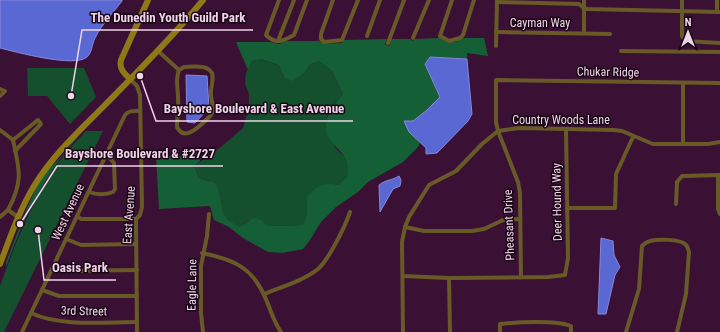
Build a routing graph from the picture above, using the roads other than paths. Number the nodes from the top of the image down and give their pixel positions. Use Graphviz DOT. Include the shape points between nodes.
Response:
graph roads {
  1 [pos="148,0"];
  2 [pos="203,0"];
  3 [pos="279,0"];
  4 [pos="294,0"];
  5 [pos="307,0"];
  6 [pos="333,0"];
  7 [pos="358,0"];
  8 [pos="380,0"];
  9 [pos="404,0"];
  10 [pos="428,0"];
  11 [pos="452,0"];
  12 [pos="474,0"];
  13 [pos="584,0"];
  14 [pos="682,0"];
  15 [pos="717,0"];
  16 [pos="497,1"];
  17 [pos="584,8"];
  18 [pos="682,10"];
  19 [pos="718,12"];
  20 [pos="496,32"];
  21 [pos="584,33"];
  22 [pos="610,34"];
  23 [pos="367,36"];
  24 [pos="413,38"];
  25 [pos="278,41"];
  26 [pos="388,43"];
  27 [pos="720,43"];
  28 [pos="496,46"];
  29 [pos="158,50"];
  30 [pos="621,52"];
  31 [pos="720,52"];
  32 [pos="179,70"];
  33 [pos="130,79"];
  34 [pos="496,80"];
  35 [pos="683,83"];
  36 [pos="720,83"];
  37 [pos="0,88"];
  38 [pos="0,96"];
  39 [pos="140,111"];
  40 [pos="0,130"];
  41 [pos="566,130"];
  42 [pos="498,131"];
  43 [pos="633,137"];
  44 [pos="13,140"];
  45 [pos="720,142"];
  46 [pos="682,144"];
  47 [pos="16,151"];
  48 [pos="106,154"];
  49 [pos="719,176"];
  50 [pos="89,192"];
  51 [pos="676,204"];
  52 [pos="567,208"];
  53 [pos="8,210"];
  54 [pos="350,212"];
  55 [pos="209,214"];
  56 [pos="720,214"];
  57 [pos="18,216"];
  58 [pos="77,216"];
  59 [pos="0,217"];
  60 [pos="136,219"];
  61 [pos="520,219"];
  62 [pos="405,227"];
  63 [pos="66,239"];
  64 [pos="136,244"];
  65 [pos="202,253"];
  66 [pos="0,264"];
  67 [pos="54,267"];
  68 [pos="137,270"];
  69 [pos="403,276"];
  70 [pos="521,277"];
  71 [pos="449,278"];
  72 [pos="42,290"];
  73 [pos="264,294"];
  74 [pos="137,296"];
  75 [pos="31,313"];
  76 [pos="137,322"];
  77 [pos="22,332"];
  78 [pos="137,332"];
  79 [pos="203,332"];
  80 [pos="281,332"];
  81 [pos="403,332"];
  82 [pos="450,332"];
  83 [pos="500,332"];
  84 [pos="571,332"];
  85 [pos="626,332"];
  86 [pos="677,332"];
  1 -- 33 [label="main road" via="121,60 120,66"];
  2 -- 29 [label="main road"];
  3 -- 25 [label="street" via="266,35 272,41"];
  4 -- 25 [label="street"];
  5 -- 25 [label="street" via="294,35"];
  6 -- 7 [label="street" via="321,34 324,42 342,40"];
  8 -- 23 [label="street"];
  9 -- 26 [label="street"];
  10 -- 24 [label="street"];
  11 -- 12 [label="street" via="440,36 449,41 463,35"];
  13 -- 17 [label="street"];
  14 -- 18 [label="street"];
  15 -- 19 [label="street"];
  16 -- 17 [label="street" via="579,4"];
  16 -- 20 [label="street"];
  17 -- 18 [label="street"];
  17 -- 21 [label="street"];
  18 -- 19 [label="street"];
  18 -- 27 [label="street" via="682,36 685,41"];
  20 -- 21 [label="street, Cayman Way"];
  20 -- 28 [label="street"];
  21 -- 22 [label="street, Cayman Way"];
  29 -- 32 [label="street"];
  29 -- 33 [label="main road"];
  30 -- 31 [label="street"];
  32 -- 32 [label="street" via="176,75 177,127 183,134 193,132 210,116 212,72 205,67 184,67"];
  33 -- 39 [label="street, East Avenue" via="139,90"];
  33 -- 57 [label="main road" via="57,153 34,186"];
  34 -- 35 [label="street, Chukar Ridge"];
  34 -- 42 [label="street, Pheasant Drive"];
  35 -- 36 [label="street, Chukar Ridge"];
  35 -- 46 [label="street"];
  37 -- 38 [label="street" via="5,91"];
  39 -- 48 [label="street, West Avenue" via="128,112"];
  39 -- 60 [label="street, East Avenue" via="142,207"];
  40 -- 44 [label="street"];
  41 -- 42 [label="street, Country Woods Lane" via="519,128"];
  41 -- 43 [label="street, Country Woods Lane" via="614,130"];
  41 -- 52 [label="street, Deer Hound Way"];
  42 -- 61 [label="street, Pheasant Drive" via="518,182"];
  42 -- 62 [label="street, Country Woods Lane" via="456,171 429,185"];
  43 -- 46 [label="street, Country Woods Lane" via="653,144"];
  43 -- 52 [label="street" via="616,174 615,208"];
  44 -- 47 [label="street"];
  44 -- 47 [label="street" via="38,120 41,124"];
  45 -- 46 [label="street, Country Woods Lane"];
  47 -- 53 [label="street" via="18,188"];
  48 -- 50 [label="street, West Avenue"];
  48 -- 50 [label="street" via="114,163 115,189 110,194"];
  49 -- 51 [label="street" via="682,176 677,182"];
  49 -- 56 [label="street"];
  50 -- 58 [label="street, West Avenue"];
  52 -- 70 [label="street, Deer Hound Way" via="568,258 565,275"];
  53 -- 57 [label="street"];
  53 -- 59 [label="street"];
  54 -- 73 [label="street" via="331,251 319,268 295,282"];
  55 -- 65 [label="street, Eagle Lane"];
  57 -- 66 [label="main road"];
  58 -- 60 [label="street" via="81,219"];
  58 -- 63 [label="street, West Avenue"];
  60 -- 64 [label="street, East Avenue"];
  61 -- 62 [label="street" via="503,220 484,229 472,231 424,231"];
  61 -- 70 [label="street, Pheasant Drive"];
  62 -- 69 [label="street, Country Woods Lane" via="402,242"];
  63 -- 64 [label="street" via="81,245"];
  63 -- 67 [label="street, West Avenue"];
  64 -- 68 [label="street, East Avenue"];
  65 -- 73 [label="street" via="241,266"];
  65 -- 79 [label="street, Eagle Lane"];
  67 -- 68 [label="street" via="67,271"];
  67 -- 72 [label="street, West Avenue"];
  68 -- 74 [label="street, East Avenue"];
  69 -- 71 [label="street"];
  69 -- 81 [label="street, Country Woods Lane"];
  70 -- 71 [label="street"];
  71 -- 82 [label="street"];
  72 -- 74 [label="street" via="66,296"];
  72 -- 75 [label="street, West Avenue"];
  73 -- 80 [label="street"];
  74 -- 76 [label="street, East Avenue"];
  75 -- 76 [label="street, 3rd Street" via="41,318 66,322"];
  75 -- 77 [label="street, West Avenue"];
  76 -- 78 [label="street, East Avenue"];
  83 -- 84 [label="street" via="500,324 524,323 564,323 571,326"];
  85 -- 86 [label="street" via="639,288 642,246 650,241 666,240 684,243 689,252 686,294"];
}
